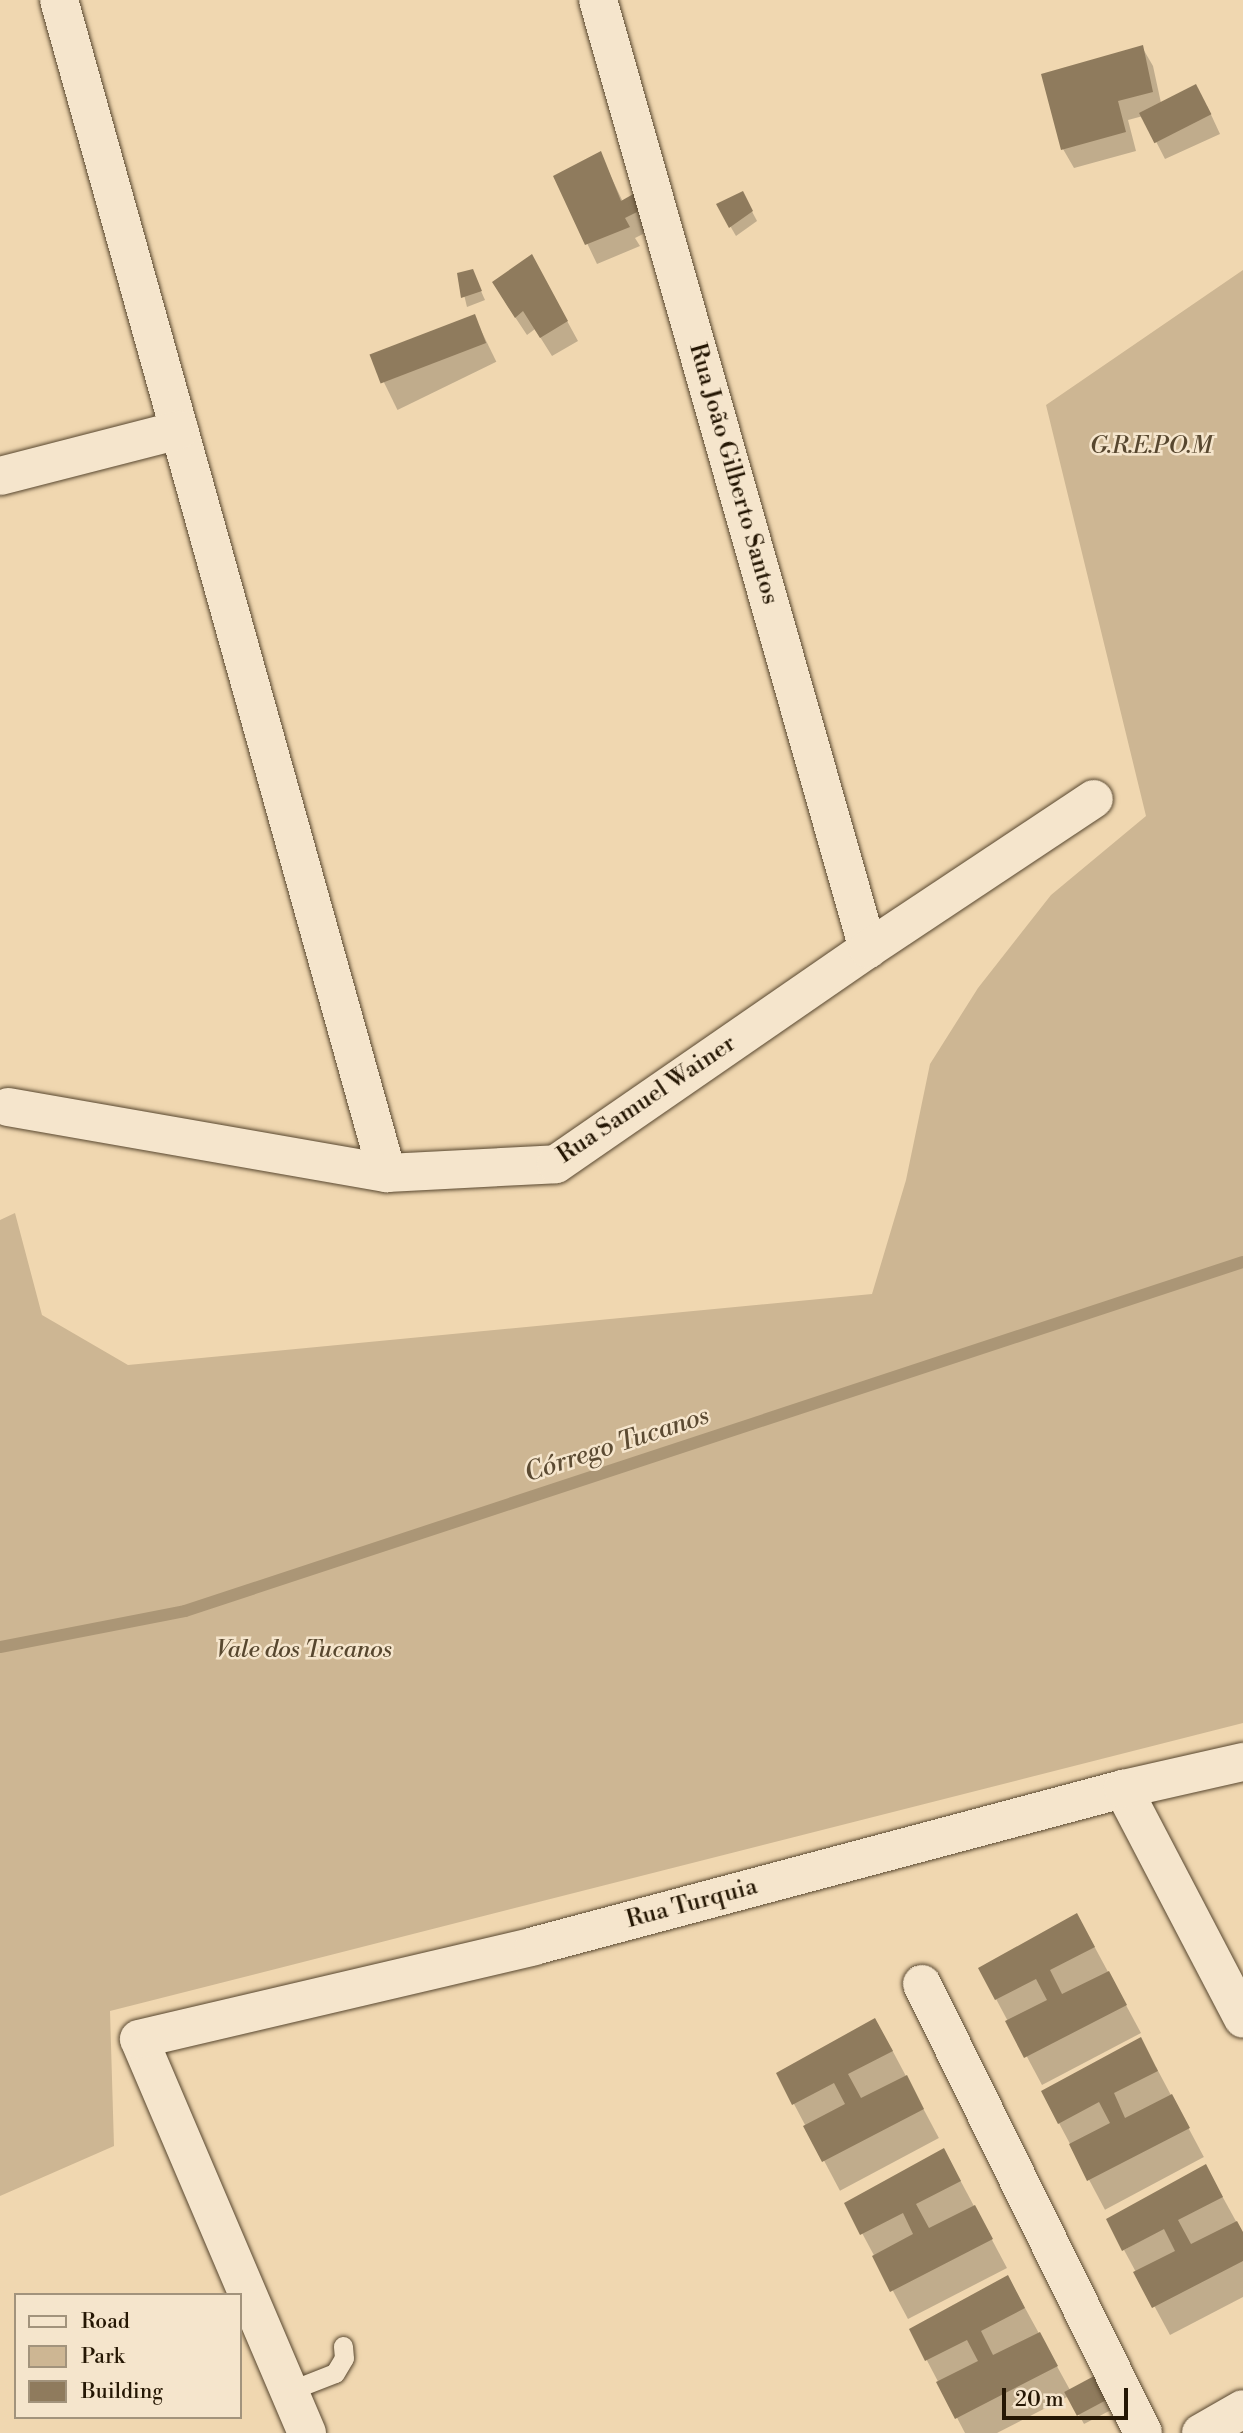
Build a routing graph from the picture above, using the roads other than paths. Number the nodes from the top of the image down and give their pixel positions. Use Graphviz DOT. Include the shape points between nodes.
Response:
graph roads {
  1 [pos="59,0"];
  2 [pos="598,0"];
  3 [pos="179,430"];
  4 [pos="0,476"];
  5 [pos="1094,799"];
  6 [pos="868,949"];
  7 [pos="8,1107"];
  8 [pos="387,1173"];
  9 [pos="1243,1762"];
  10 [pos="1123,1789"];
  11 [pos="922,1984"];
  12 [pos="1243,2018"];
  13 [pos="343,2346"];
  14 [pos="289,2391"];
  15 [pos="1243,2409"];
  16 [pos="307,2433"];
  17 [pos="1143,2433"];
  18 [pos="1201,2433"];
  1 -- 3 [label="street"];
  2 -- 6 [label="street, Rua João Gilberto Santos"];
  3 -- 4 [label="street"];
  3 -- 8 [label="street"];
  5 -- 6 [label="street, Rua Samuel Wainer"];
  6 -- 8 [label="street, Rua Samuel Wainer" via="556,1164"];
  7 -- 8 [label="street, Rua Samuel Wainer"];
  9 -- 10 [label="street, Rua Turquia"];
  10 -- 12 [label="street"];
  10 -- 14 [label="street, Rua Turquia" via="534,1946 139,2039"];
  11 -- 17 [label="street"];
  13 -- 14 [label="lane" via="344,2358 335,2373"];
  14 -- 16 [label="street"];
  15 -- 18 [label="street"];
}
